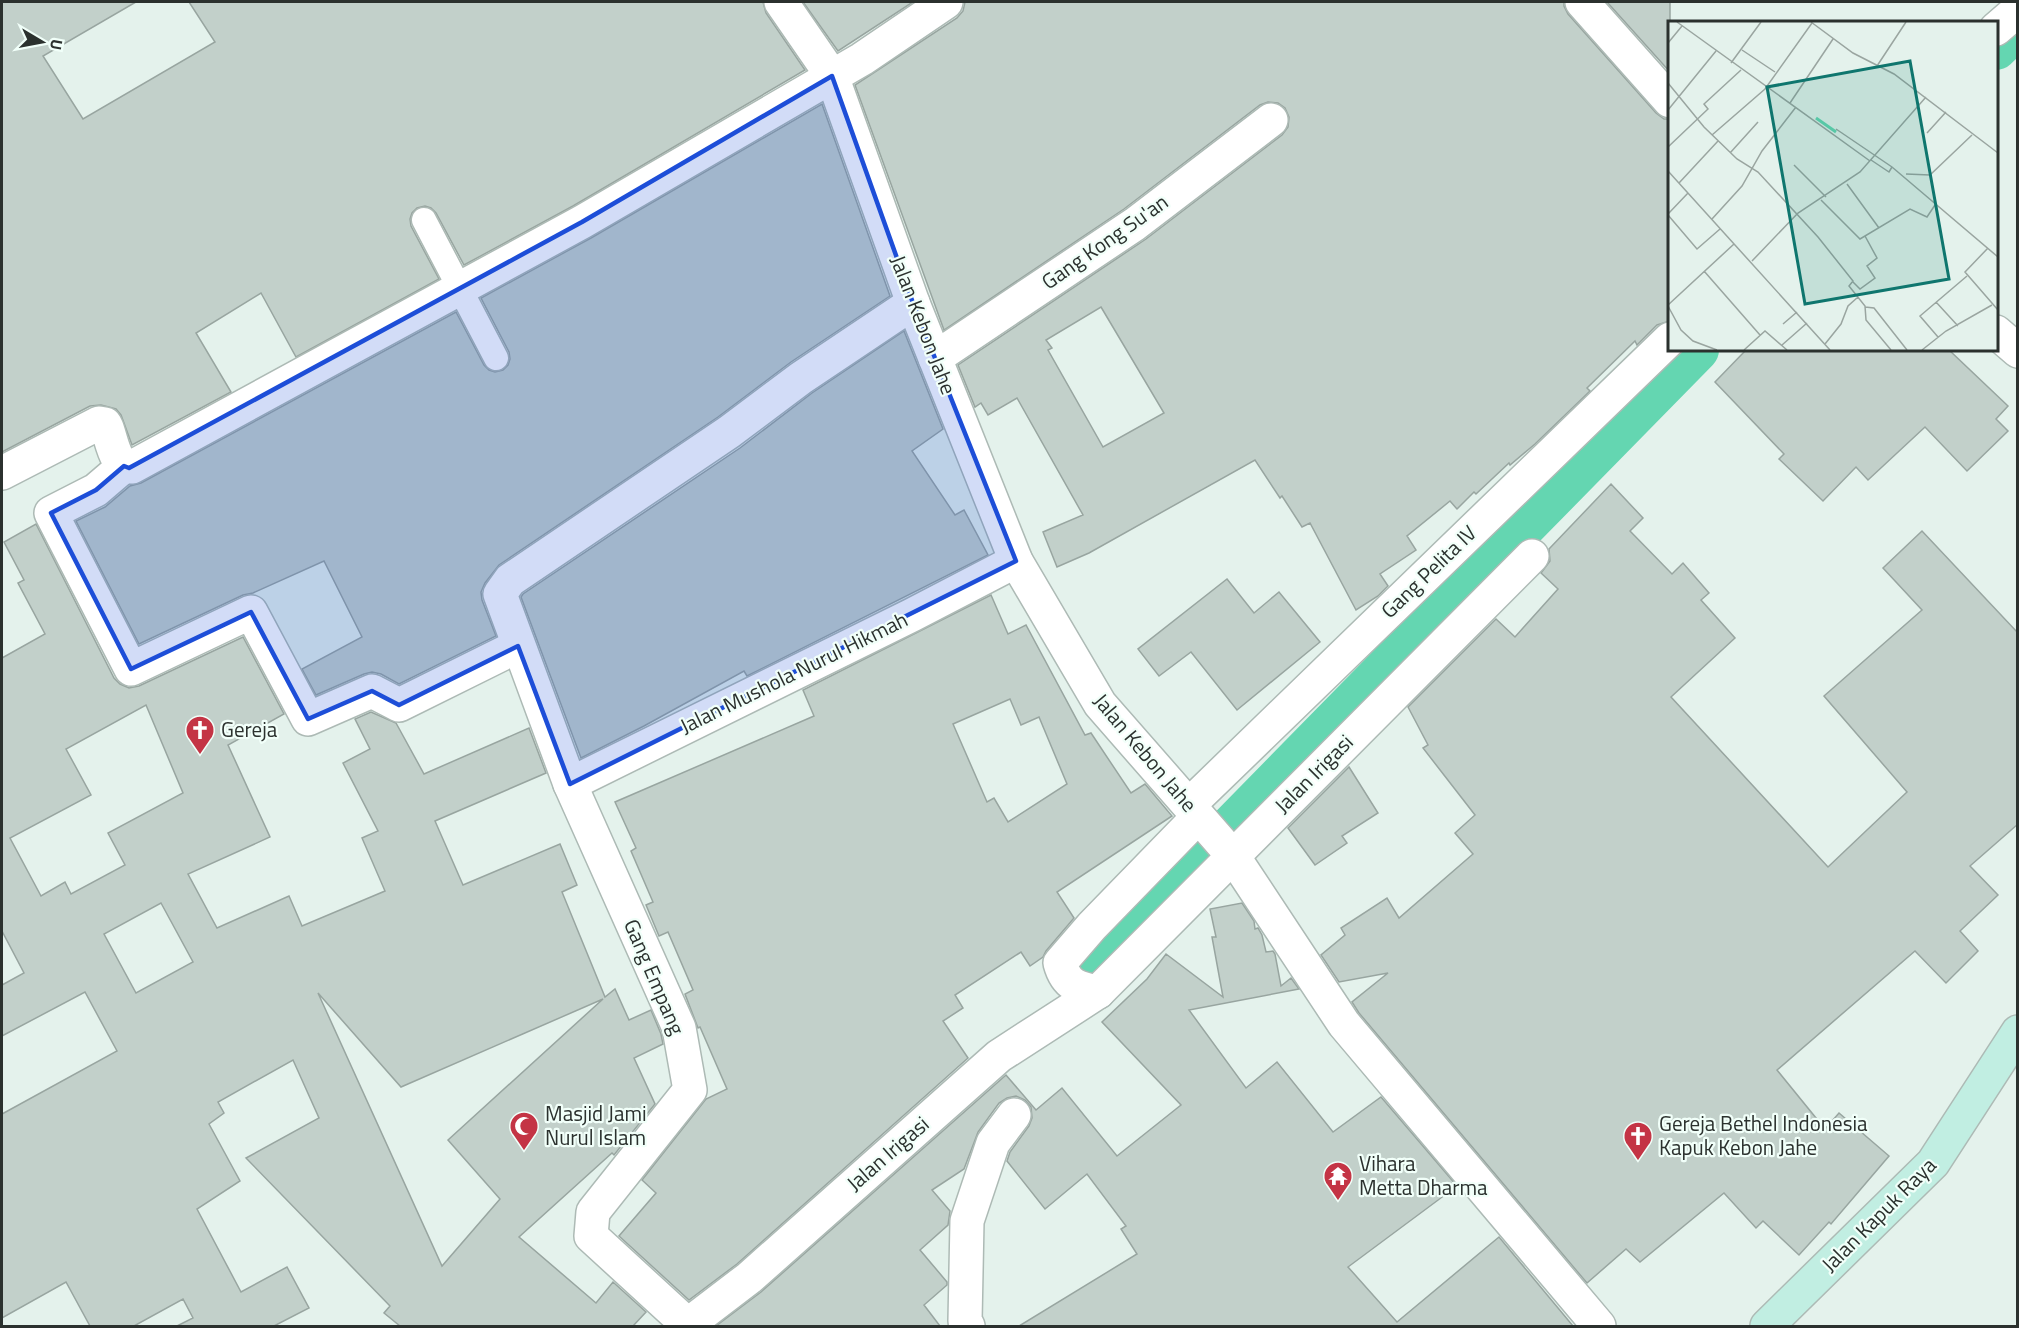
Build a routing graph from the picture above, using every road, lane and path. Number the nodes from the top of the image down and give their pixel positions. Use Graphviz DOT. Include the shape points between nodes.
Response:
graph roads {
  1 [pos="781,2"];
  2 [pos="946,2"];
  3 [pos="1582,2"];
  4 [pos="2018,10"];
  5 [pos="1998,27"];
  6 [pos="832,76"];
  7 [pos="1668,99"];
  8 [pos="1271,120"];
  9 [pos="424,220"];
  10 [pos="460,288"];
  11 [pos="913,303"];
  12 [pos="1998,334"];
  13 [pos="1668,341"];
  14 [pos="2018,351"];
  15 [pos="496,358"];
  16 [pos="935,358"];
  17 [pos="124,466"];
  18 [pos="2,473"];
  19 [pos="1532,556"];
  20 [pos="1016,561"];
  21 [pos="518,646"];
  22 [pos="570,784"];
  23 [pos="1196,814"];
  24 [pos="1229,851"];
  25 [pos="1098,992"];
  26 [pos="2018,1032"];
  27 [pos="1014,1114"];
  28 [pos="687,1326"];
  29 [pos="968,1326"];
  30 [pos="1599,1326"];
  31 [pos="1767,1326"];
  1 -- 6 [label="street, Jalan Kebon Jahe"];
  2 -- 6 [label="street"];
  3 -- 7 [label="street"];
  4 -- 5 [label="street"];
  6 -- 10 [label="street" via="582,222"];
  6 -- 11 [label="street, Jalan Kebon Jahe"];
  8 -- 16 [label="street, Gang Kong Su'an" via="1135,224"];
  9 -- 10 [label="lane"];
  10 -- 15 [label="lane"];
  10 -- 17 [label="street" via="132,467"];
  11 -- 16 [label="street, Jalan Kebon Jahe"];
  11 -- 21 [label="street, Gang Empang" via="510,580 500,594"];
  12 -- 14 [label="street"];
  13 -- 23 [label="street, Gang Pelita IV"];
  16 -- 20 [label="street, Jalan Kebon Jahe"];
  17 -- 18 [label="street" via="105,424 99,423"];
  17 -- 21 [label="street" via="96,489 51,513 131,669 251,612 308,719 372,691 399,705"];
  19 -- 24 [label="street, Jalan Irigasi"];
  20 -- 22 [label="street, Jalan Mushola Nurul Hikmah"];
  20 -- 23 [label="street, Jalan Kebon Jahe" via="1100,704"];
  21 -- 22 [label="street, Gang Empang"];
  22 -- 28 [label="street, Gang Empang" via="679,1028 690,1090 593,1212 591,1236"];
  23 -- 24 [label="street, Jalan Kebon Jahe"];
  23 -- 25 [label="street" via="1060,963 1071,984"];
  24 -- 25 [label="street, Jalan Irigasi"];
  24 -- 30 [label="street, Jalan Kebon Jahe" via="1344,1024"];
  25 -- 28 [label="street, Jalan Irigasi" via="999,1056 749,1278"];
  26 -- 31 [label="main road, Jalan Kapuk Raya" via="1933,1163"];
  27 -- 29 [label="street" via="993,1143 967,1221"];
}
